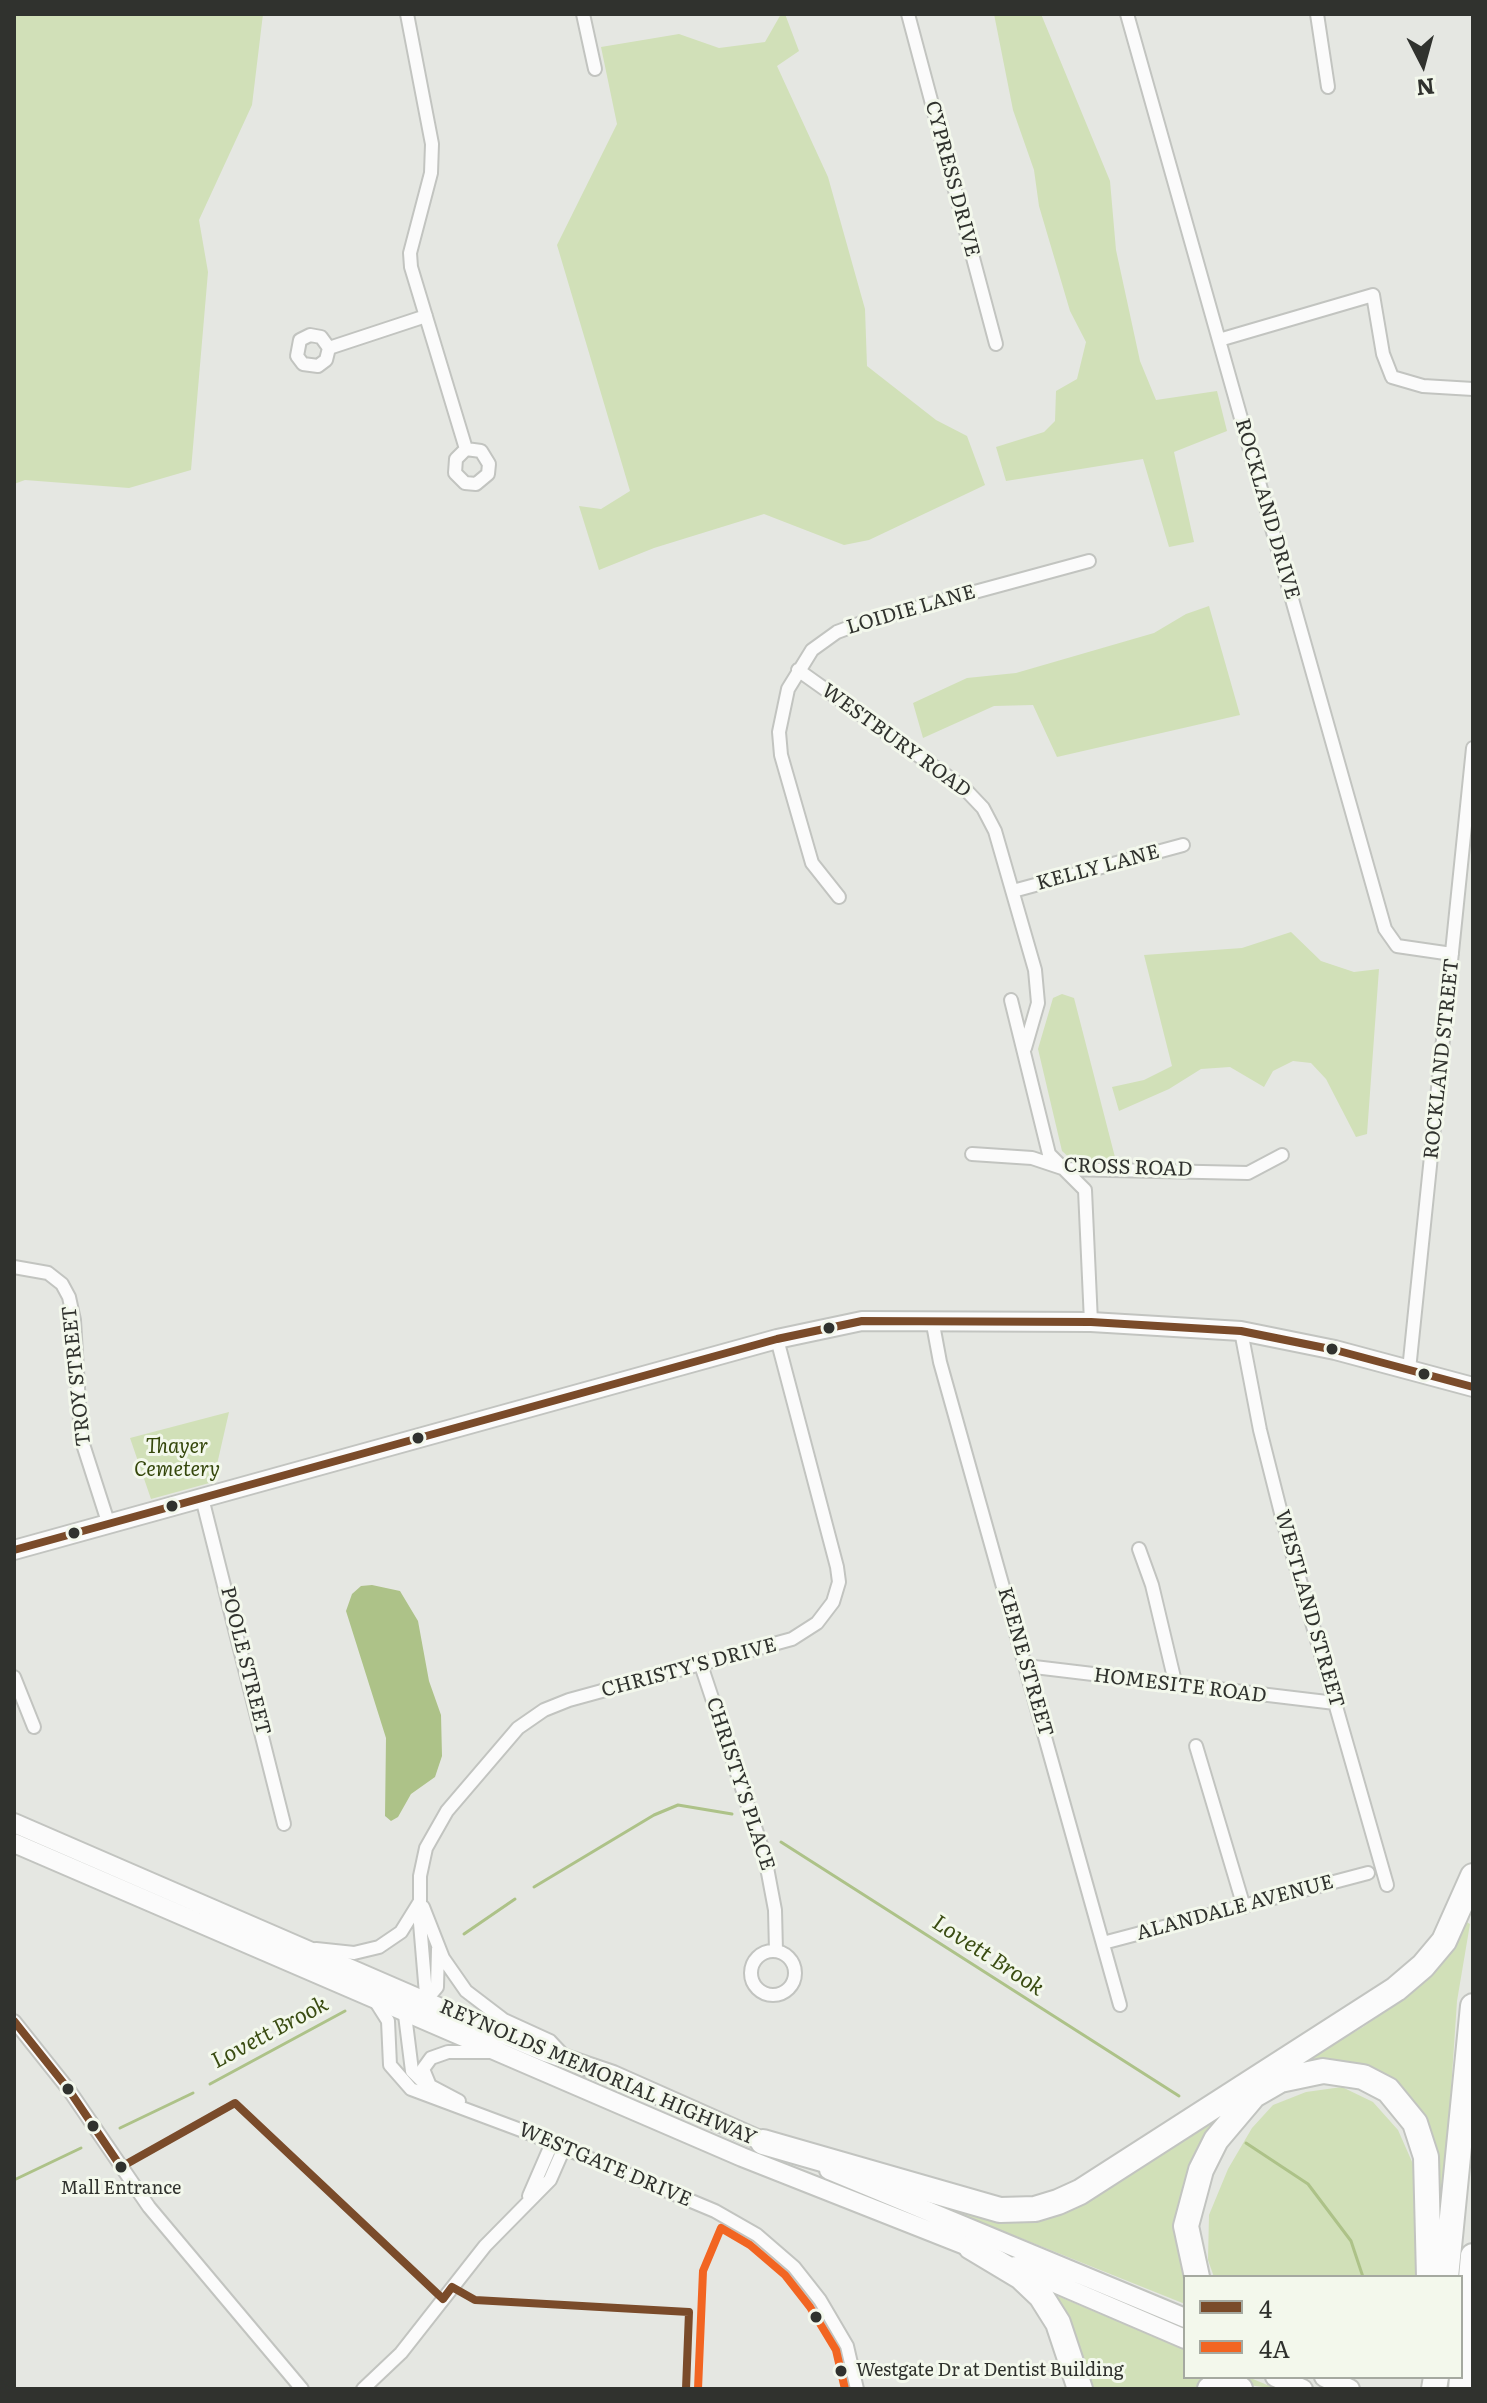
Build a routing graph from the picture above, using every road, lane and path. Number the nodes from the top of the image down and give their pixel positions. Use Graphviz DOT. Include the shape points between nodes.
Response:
graph roads {
  1 [pos="407,14"];
  2 [pos="583,14"];
  3 [pos="908,14"];
  4 [pos="1127,14"];
  5 [pos="1317,14"];
  6 [pos="595,69"];
  7 [pos="1328,87"];
  8 [pos="426,316"];
  9 [pos="1219,340"];
  10 [pos="996,344"];
  11 [pos="329,348"];
  12 [pos="1473,389"];
  13 [pos="466,449"];
  14 [pos="1089,561"];
  15 [pos="798,670"];
  16 [pos="1473,748"];
  17 [pos="1183,845"];
  18 [pos="1013,891"];
  19 [pos="839,897"];
  20 [pos="1452,954"];
  21 [pos="1011,1000"];
  22 [pos="1025,1048"];
  23 [pos="972,1154"];
  24 [pos="1282,1155"];
  25 [pos="1065,1169"];
  26 [pos="14,1267"];
  27 [pos="932,1319"];
  28 [pos="1091,1322"];
  29 [pos="1241,1331"];
  30 [pos="777,1339"];
  31 [pos="1409,1370"];
  32 [pos="1473,1387"];
  33 [pos="202,1498"];
  34 [pos="109,1525"];
  35 [pos="1139,1549"];
  36 [pos="14,1550"];
  37 [pos="701,1665"];
  38 [pos="1026,1666"];
  39 [pos="14,1677"];
  40 [pos="1176,1686"];
  41 [pos="1335,1703"];
  42 [pos="34,1727"];
  43 [pos="1196,1746"];
  44 [pos="14,1823"];
  45 [pos="284,1824"];
  46 [pos="14,1843"];
  47 [pos="1368,1873"];
  48 [pos="1473,1876"];
  49 [pos="1387,1885"];
  50 [pos="421,1900"];
  51 [pos="1244,1907"];
  52 [pos="1103,1943"];
  53 [pos="307,1948"];
  54 [pos="438,1948"];
  55 [pos="776,1951"];
  56 [pos="374,1999"];
  57 [pos="402,2001"];
  58 [pos="1120,2005"];
  59 [pos="1473,2006"];
  60 [pos="429,2013"];
  61 [pos="14,2021"];
  62 [pos="389,2029"];
  63 [pos="497,2052"];
  64 [pos="565,2057"];
  65 [pos="430,2086"];
  66 [pos="498,2120"];
  67 [pos="763,2142"];
  68 [pos="558,2145"];
  69 [pos="971,2247"];
  70 [pos="1473,2256"];
  71 [pos="1197,2275"];
  72 [pos="1429,2275"];
  73 [pos="1446,2275"];
  74 [pos="1183,2317"];
  75 [pos="1473,2336"];
  76 [pos="1183,2338"];
  77 [pos="1463,2377"];
  78 [pos="1280,2379"];
  79 [pos="1328,2379"];
  80 [pos="302,2389"];
  81 [pos="363,2389"];
  82 [pos="857,2389"];
  83 [pos="1080,2389"];
  84 [pos="1210,2389"];
  85 [pos="1240,2389"];
  86 [pos="1303,2389"];
  87 [pos="1350,2389"];
  88 [pos="1462,2389"];
  1 -- 8 [label="street" via="432,144 426,201 410,253"];
  2 -- 6 [label="street"];
  3 -- 10 [label="street, CYPRESS DRIVE"];
  4 -- 9 [label="street, ROCKLAND DRIVE"];
  5 -- 7 [label="street"];
  8 -- 11 [label="street"];
  8 -- 13 [label="street"];
  9 -- 12 [label="street" via="1373,295 1392,377 1423,386"];
  9 -- 20 [label="street, ROCKLAND DRIVE" via="1389,938 1411,950"];
  14 -- 15 [label="street, LOIDIE LANE" via="837,632 812,650"];
  15 -- 18 [label="street, WESTBURY ROAD" via="964,788 995,831"];
  15 -- 19 [label="street, LOIDIE LANE" via="781,712 781,755 812,863"];
  16 -- 20 [label="street, ROCKLAND STREET"];
  17 -- 18 [label="street, KELLY LANE"];
  18 -- 22 [label="street, WESTBURY ROAD" via="1035,970 1038,1003"];
  20 -- 31 [label="street, ROCKLAND STREET"];
  21 -- 22 [label="street"];
  22 -- 25 [label="street" via="1049,1154"];
  23 -- 25 [label="street, CROSS ROAD" via="1032,1158"];
  24 -- 25 [label="street, CROSS ROAD" via="1248,1173"];
  25 -- 28 [label="street" via="1085,1190"];
  26 -- 34 [label="street, TROY STREET" via="48,1273 69,1297 81,1438"];
  27 -- 28 [label="main road"];
  27 -- 30 [label="main road" via="862,1321"];
  27 -- 38 [label="street, KEENE STREET"];
  28 -- 29 [label="main road"];
  29 -- 31 [label="main road"];
  29 -- 41 [label="street, WESTLAND STREET" via="1260,1430"];
  30 -- 33 [label="main road"];
  30 -- 37 [label="street, CHRISTY'S DRIVE" via="836,1559 838,1589 823,1616 792,1639"];
  31 -- 32 [label="main road"];
  33 -- 34 [label="main road"];
  33 -- 45 [label="street, POOLE STREET"];
  34 -- 36 [label="main road"];
  35 -- 40 [label="street"];
  37 -- 50 [label="street, CHRISTY'S DRIVE" via="569,1700 518,1728 432,1835 422,1862"];
  37 -- 55 [label="street, CHRISTY'S PLACE" via="765,1857"];
  38 -- 40 [label="street, HOMESITE ROAD"];
  38 -- 52 [label="street, KEENE STREET"];
  39 -- 42 [label="street"];
  40 -- 41 [label="street, HOMESITE ROAD"];
  41 -- 49 [label="street, WESTLAND STREET"];
  43 -- 51 [label="street"];
  44 -- 53 [label="main road, REYNOLDS MEMORIAL HIGHWAY"];
  46 -- 56 [label="main road, REYNOLDS MEMORIAL HIGHWAY"];
  47 -- 51 [label="street, ALANDALE AVENUE"];
  48 -- 67 [label="highway" via="1444,1941 1396,1989 1058,2202 1000,2210"];
  50 -- 53 [label="street" via="401,1932 379,1947 354,1953"];
  50 -- 54 [label="street, CHRISTY'S DRIVE"];
  50 -- 60 [label="street, CHRISTY'S DRIVE"];
  51 -- 52 [label="street, ALANDALE AVENUE"];
  52 -- 58 [label="street, KEENE STREET"];
  53 -- 57 [label="main road, REYNOLDS MEMORIAL HIGHWAY"];
  54 -- 60 [label="street, CHRISTY'S DRIVE" via="437,1987"];
  54 -- 64 [label="street, CHRISTY'S DRIVE" via="479,2004 550,2041"];
  56 -- 57 [label="main road, REYNOLDS MEMORIAL HIGHWAY"];
  56 -- 62 [label="street, WESTGATE DRIVE"];
  57 -- 60 [label="main road, REYNOLDS MEMORIAL HIGHWAY"];
  57 -- 60 [label="main road, REYNOLDS MEMORIAL HIGHWAY"];
  57 -- 62 [label="street"];
  57 -- 65 [label="street, WESTGATE DRIVE" via="410,2067"];
  59 -- 73 [label="highway"];
  60 -- 63 [label="main road, REYNOLDS MEMORIAL HIGHWAY"];
  60 -- 64 [label="main road, REYNOLDS MEMORIAL HIGHWAY" via="450,2012"];
  61 -- 80 [label="street" via="156,2216"];
  62 -- 66 [label="street, WESTGATE DRIVE" via="390,2065 405,2085"];
  63 -- 65 [label="street" via="436,2056 423,2069"];
  63 -- 69 [label="main road, REYNOLDS MEMORIAL HIGHWAY" via="803,2183"];
  64 -- 67 [label="main road, REYNOLDS MEMORIAL HIGHWAY"];
  65 -- 66 [label="street, WESTGATE DRIVE"];
  66 -- 68 [label="street, WESTGATE DRIVE"];
  67 -- 74 [label="main road, REYNOLDS MEMORIAL HIGHWAY"];
  68 -- 81 [label="street" via="528,2199 401,2353"];
  68 -- 82 [label="street, WESTGATE DRIVE" via="715,2211 757,2235 794,2267 820,2300 847,2346"];
  69 -- 76 [label="main road, REYNOLDS MEMORIAL HIGHWAY"];
  69 -- 83 [label="highway" via="1021,2277 1041,2296 1058,2323"];
  70 -- 77 [label="highway"];
  71 -- 72 [label="highway" via="1186,2226 1201,2170 1216,2140 1254,2095 1280,2080 1323,2071 1363,2077 1388,2090 1415,2123 1426,2157"];
  75 -- 88 [label="highway"];
  78 -- 86 [label="main road"];
  79 -- 87 [label="main road"];
  84 -- 85 [label="highway"];
}
